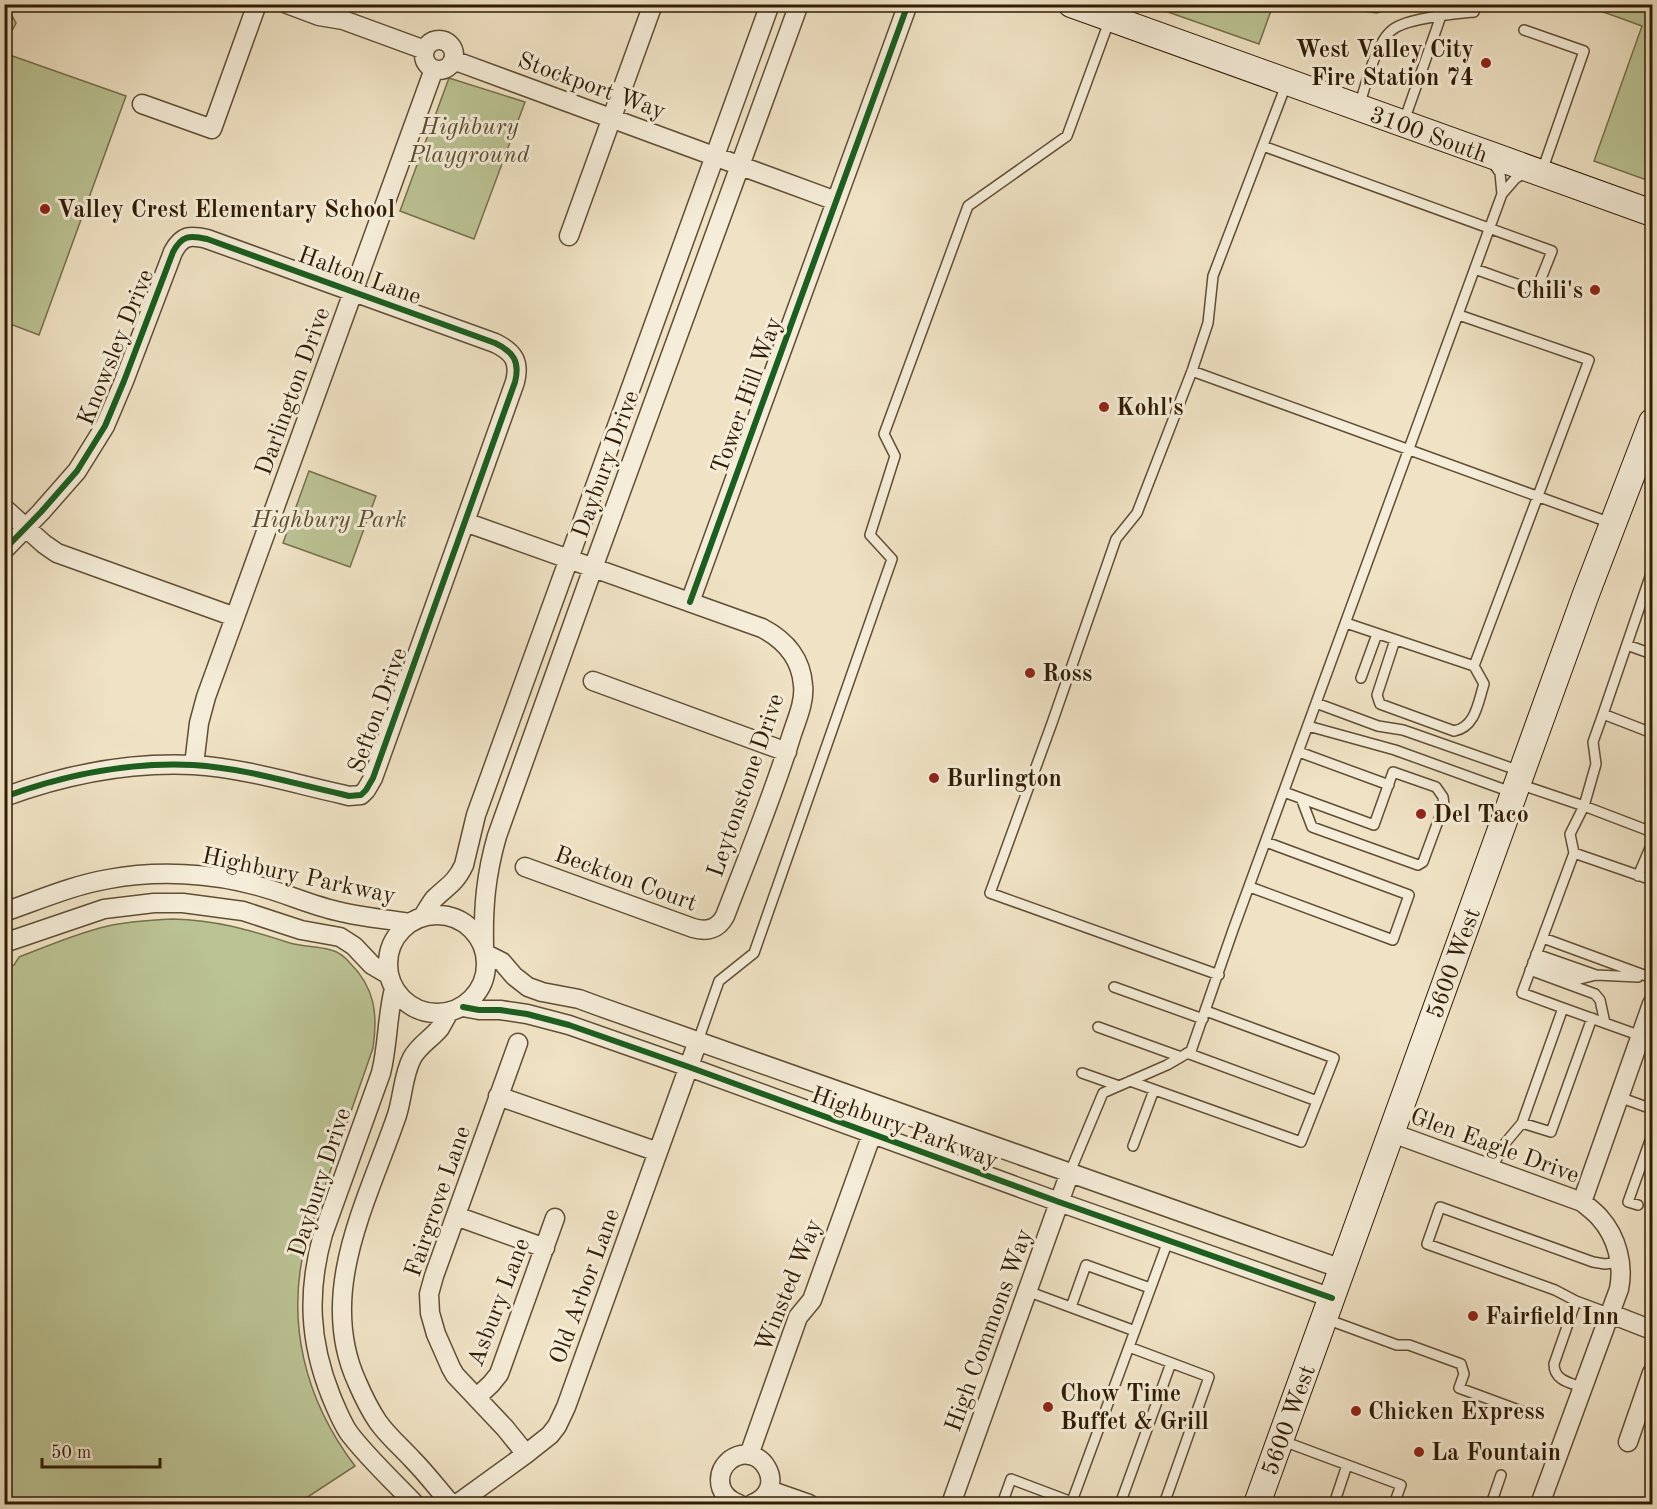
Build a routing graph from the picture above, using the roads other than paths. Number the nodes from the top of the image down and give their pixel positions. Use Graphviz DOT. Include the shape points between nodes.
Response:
graph roads {
  1 [pos="257,4"];
  2 [pos="287,4"];
  3 [pos="653,4"];
  4 [pos="770,4"];
  5 [pos="799,4"];
  6 [pos="908,4"];
  7 [pos="1071,4"];
  8 [pos="1474,12"];
  9 [pos="1441,16"];
  10 [pos="1110,19"];
  11 [pos="1524,30"];
  12 [pos="425,50"];
  13 [pos="453,60"];
  14 [pos="434,69"];
  15 [pos="1287,82"];
  16 [pos="142,104"];
  17 [pos="1358,108"];
  18 [pos="612,118"];
  19 [pos="1403,124"];
  20 [pos="1263,146"];
  21 [pos="1488,155"];
  22 [pos="715,156"];
  23 [pos="740,165"];
  24 [pos="1536,172"];
  25 [pos="1502,194"];
  26 [pos="836,201"];
  27 [pos="1653,213"];
  28 [pos="1490,228"];
  29 [pos="569,236"];
  30 [pos="184,238"];
  31 [pos="1475,269"];
  32 [pos="353,292"];
  33 [pos="1459,315"];
  34 [pos="516,361"];
  35 [pos="1192,371"];
  36 [pos="1653,422"];
  37 [pos="1409,450"];
  38 [pos="1539,497"];
  39 [pos="4,508"];
  40 [pos="465,522"];
  41 [pos="1614,524"];
  42 [pos="26,528"];
  43 [pos="4,549"];
  44 [pos="570,559"];
  45 [pos="593,567"];
  46 [pos="1653,571"];
  47 [pos="690,602"];
  48 [pos="235,617"];
  49 [pos="1346,623"];
  50 [pos="1377,634"];
  51 [pos="1395,640"];
  52 [pos="1627,645"];
  53 [pos="1653,654"];
  54 [pos="1474,666"];
  55 [pos="1361,678"];
  56 [pos="593,681"];
  57 [pos="1316,703"];
  58 [pos="1604,714"];
  59 [pos="1308,726"];
  60 [pos="1653,733"];
  61 [pos="787,752"];
  62 [pos="1299,752"];
  63 [pos="194,765"];
  64 [pos="1518,782"];
  65 [pos="1389,785"];
  66 [pos="1284,792"];
  67 [pos="4,796"];
  68 [pos="1301,798"];
  69 [pos="1584,806"];
  70 [pos="1653,832"];
  71 [pos="1266,842"];
  72 [pos="1653,843"];
  73 [pos="1574,853"];
  74 [pos="525,867"];
  75 [pos="1638,876"];
  76 [pos="1653,880"];
  77 [pos="1250,887"];
  78 [pos="4,912"];
  79 [pos="416,919"];
  80 [pos="711,929"];
  81 [pos="1543,938"];
  82 [pos="4,943"];
  83 [pos="485,950"];
  84 [pos="1533,962"];
  85 [pos="1219,975"];
  86 [pos="1650,978"];
  87 [pos="392,982"];
  88 [pos="1113,987"];
  89 [pos="1653,1004"];
  90 [pos="1563,1008"];
  91 [pos="456,1009"];
  92 [pos="1204,1015"];
  93 [pos="1592,1018"];
  94 [pos="1605,1023"];
  95 [pos="1098,1027"];
  96 [pos="1641,1036"];
  97 [pos="698,1041"];
  98 [pos="518,1043"];
  99 [pos="1184,1055"];
  100 [pos="689,1067"];
  101 [pos="1082,1073"];
  102 [pos="1130,1081"];
  103 [pos="1119,1086"];
  104 [pos="1154,1089"];
  105 [pos="498,1096"];
  106 [pos="1619,1097"];
  107 [pos="1317,1101"];
  108 [pos="1653,1109"];
  109 [pos="1522,1123"];
  110 [pos="1392,1132"];
  111 [pos="872,1134"];
  112 [pos="1653,1135"];
  113 [pos="1133,1146"];
  114 [pos="658,1152"];
  115 [pos="1491,1169"];
  116 [pos="1070,1172"];
  117 [pos="1059,1202"];
  118 [pos="1582,1202"];
  119 [pos="1638,1205"];
  120 [pos="456,1216"];
  121 [pos="555,1218"];
  122 [pos="1168,1241"];
  123 [pos="545,1248"];
  124 [pos="1620,1262"];
  125 [pos="1342,1269"];
  126 [pos="1150,1288"];
  127 [pos="1028,1291"];
  128 [pos="1576,1301"];
  129 [pos="1071,1307"];
  130 [pos="1328,1308"];
  131 [pos="1611,1314"];
  132 [pos="1653,1329"];
  133 [pos="1135,1331"];
  134 [pos="1129,1347"];
  135 [pos="1171,1363"];
  136 [pos="1653,1373"];
  137 [pos="1584,1388"];
  138 [pos="477,1397"];
  139 [pos="1524,1412"];
  140 [pos="1280,1441"];
  141 [pos="1628,1442"];
  142 [pos="526,1454"];
  143 [pos="749,1455"];
  144 [pos="1347,1465"];
  145 [pos="1501,1475"];
  146 [pos="769,1490"];
  147 [pos="1072,1503"];
  148 [pos="415,1504"];
  149 [pos="451,1504"];
  150 [pos="457,1504"];
  151 [pos="738,1504"];
  152 [pos="752,1504"];
  153 [pos="809,1504"];
  154 [pos="951,1504"];
  155 [pos="1002,1504"];
  156 [pos="1120,1504"];
  157 [pos="1164,1504"];
  158 [pos="1257,1504"];
  159 [pos="1334,1504"];
  160 [pos="1394,1504"];
  161 [pos="1491,1504"];
  162 [pos="1540,1504"];
  1 -- 16 [label="street" via="212,129"];
  2 -- 12 [label="street"];
  3 -- 18 [label="street"];
  4 -- 22 [label="street, Daybury Drive"];
  5 -- 23 [label="street, Daybury Drive"];
  6 -- 26 [label="street, Tower Hill Way"];
  7 -- 10 [label="main road, 3100 South"];
  8 -- 9 [label="lane"];
  9 -- 17 [label="lane" via="1397,27 1387,35"];
  9 -- 19 [label="lane"];
  10 -- 15 [label="main road, 3100 South"];
  10 -- 97 [label="lane" via="1067,136 968,206 884,434 895,456 870,535 892,560 754,953 719,981"];
  11 -- 24 [label="lane" via="1584,51"];
  12 -- 13 [label="street" via="434,41 447,42 454,53"];
  12 -- 14 [label="street" via="427,64"];
  13 -- 14 [label="street" via="448,68"];
  13 -- 18 [label="street, Stockport Way"];
  14 -- 32 [label="street, Darlington Drive"];
  15 -- 17 [label="main road, 3100 South"];
  15 -- 20 [label="lane"];
  17 -- 19 [label="main road, 3100 South"];
  18 -- 22 [label="street, Stockport Way"];
  18 -- 29 [label="street"];
  19 -- 21 [label="main road, 3100 South"];
  20 -- 28 [label="lane"];
  20 -- 35 [label="lane" via="1213,276 1208,323"];
  21 -- 24 [label="main road, 3100 South"];
  21 -- 25 [label="lane" via="1500,173"];
  22 -- 23 [label="street, Stockport Way"];
  22 -- 44 [label="street, Daybury Drive"];
  23 -- 26 [label="street, Stockport Way"];
  23 -- 45 [label="street, Daybury Drive"];
  24 -- 25 [label="lane" via="1515,178"];
  24 -- 27 [label="main road, 3100 South"];
  25 -- 28 [label="lane"];
  26 -- 47 [label="street, Tower Hill Way"];
  28 -- 31 [label="lane"];
  28 -- 31 [label="lane" via="1552,251 1536,291"];
  30 -- 32 [label="street, Halton Lane" via="207,239"];
  30 -- 42 [label="street, Knowsley Drive" via="173,252 105,426 77,471"];
  31 -- 33 [label="lane"];
  32 -- 34 [label="street, Halton Lane" via="495,343"];
  32 -- 48 [label="street, Darlington Drive"];
  33 -- 37 [label="lane"];
  33 -- 38 [label="lane" via="1590,360"];
  34 -- 40 [label="street, Sefton Drive" via="515,382"];
  35 -- 37 [label="lane"];
  35 -- 85 [label="lane" via="1137,513 1116,539 990,893"];
  36 -- 41 [label="main road, 5600 West"];
  37 -- 38 [label="lane"];
  37 -- 49 [label="lane"];
  38 -- 41 [label="lane"];
  38 -- 54 [label="lane"];
  39 -- 42 [label="street"];
  40 -- 44 [label="street, Leytonstone Drive"];
  40 -- 63 [label="street, Sefton Drive" via="373,778 362,795 348,796 264,776"];
  41 -- 64 [label="main road, 5600 West"];
  42 -- 43 [label="street, Knowsley Drive"];
  42 -- 48 [label="street" via="57,553"];
  44 -- 45 [label="street, Leytonstone Drive"];
  44 -- 79 [label="street, Daybury Drive" via="476,815 464,865 450,886"];
  45 -- 47 [label="street, Leytonstone Drive"];
  45 -- 83 [label="street, Daybury Drive" via="491,856 485,894"];
  46 -- 52 [label="lane"];
  47 -- 61 [label="street, Leytonstone Drive" via="770,633 793,654 803,688"];
  48 -- 63 [label="street, Darlington Drive" via="202,709"];
  49 -- 50 [label="lane"];
  49 -- 57 [label="lane"];
  50 -- 51 [label="lane"];
  50 -- 55 [label="lane"];
  51 -- 54 [label="lane"];
  51 -- 54 [label="lane" via="1377,695 1380,704 1454,731 1471,723 1484,684"];
  52 -- 53 [label="lane"];
  52 -- 58 [label="lane"];
  56 -- 61 [label="street"];
  57 -- 59 [label="lane"];
  57 -- 64 [label="lane" via="1378,726 1403,730"];
  58 -- 60 [label="lane"];
  58 -- 69 [label="lane" via="1593,742 1596,765"];
  59 -- 62 [label="lane"];
  59 -- 64 [label="lane"];
  61 -- 80 [label="street, Leytonstone Drive" via="725,916"];
  62 -- 65 [label="lane"];
  62 -- 66 [label="lane"];
  63 -- 67 [label="street, Sefton Drive" via="147,765 93,772"];
  64 -- 69 [label="lane"];
  64 -- 110 [label="main road, 5600 West"];
  65 -- 68 [label="lane" via="1374,825"];
  65 -- 68 [label="lane" via="1393,772 1436,787 1443,797 1444,805 1423,862 1418,865 1312,827"];
  66 -- 68 [label="lane"];
  66 -- 71 [label="lane"];
  69 -- 70 [label="lane"];
  69 -- 73 [label="lane" via="1570,834"];
  71 -- 77 [label="lane"];
  71 -- 77 [label="lane" via="1409,895 1393,940"];
  72 -- 75 [label="lane"];
  73 -- 75 [label="lane"];
  73 -- 81 [label="lane"];
  74 -- 80 [label="street, Beckton Court" via="693,928"];
  75 -- 76 [label="lane"];
  77 -- 85 [label="lane"];
  78 -- 79 [label="street, Highbury Parkway" via="90,883 168,874 258,886 336,911"];
  79 -- 83 [label="street" via="438,914 453,916 477,933"];
  79 -- 87 [label="street" via="393,940 388,963"];
  81 -- 84 [label="lane"];
  81 -- 86 [label="lane"];
  82 -- 87 [label="street, Highbury Parkway" via="104,909 183,903 243,911 301,930 340,937"];
  83 -- 91 [label="street" via="487,966 480,989"];
  83 -- 97 [label="street, Highbury Parkway" via="535,990 579,999"];
  84 -- 86 [label="lane" via="1580,979 1596,975"];
  84 -- 90 [label="lane" via="1522,993"];
  84 -- 94 [label="lane" via="1595,994"];
  85 -- 92 [label="lane"];
  87 -- 91 [label="street" via="405,1001 418,1009 433,1013"];
  87 -- 148 [label="street, Daybury Drive" via="386,1053 323,1234 313,1281 312,1311 320,1365 349,1433"];
  88 -- 92 [label="lane"];
  89 -- 96 [label="street, Glen Eagle Drive"];
  90 -- 93 [label="lane"];
  90 -- 109 [label="lane"];
  91 -- 100 [label="street, Highbury Parkway" via="500,1010 554,1020"];
  91 -- 149 [label="street, Daybury Drive" via="419,1047 407,1069 398,1112 349,1250 341,1304 349,1362 371,1410"];
  92 -- 99 [label="lane" via="1191,1051"];
  92 -- 107 [label="lane" via="1334,1058"];
  93 -- 94 [label="lane"];
  93 -- 109 [label="lane" via="1551,1132"];
  94 -- 96 [label="lane"];
  95 -- 99 [label="lane"];
  96 -- 106 [label="street, Glen Eagle Drive"];
  97 -- 100 [label="street, Old Arbor Lane"];
  97 -- 116 [label="street, Highbury Parkway"];
  98 -- 105 [label="street, Fairgrove Lane"];
  99 -- 102 [label="lane"];
  99 -- 107 [label="lane"];
  100 -- 111 [label="street, Highbury Parkway"];
  100 -- 114 [label="street, Old Arbor Lane"];
  101 -- 103 [label="lane"];
  102 -- 103 [label="lane"];
  102 -- 104 [label="lane"];
  103 -- 116 [label="lane" via="1103,1093"];
  104 -- 107 [label="lane" via="1301,1142"];
  104 -- 113 [label="lane"];
  105 -- 114 [label="street"];
  105 -- 120 [label="street, Fairgrove Lane"];
  106 -- 108 [label="lane"];
  106 -- 118 [label="street, Glen Eagle Drive"];
  109 -- 115 [label="lane"];
  110 -- 115 [label="street, Glen Eagle Drive"];
  110 -- 125 [label="main road, 5600 West"];
  111 -- 117 [label="street, Highbury Parkway"];
  111 -- 143 [label="street, Winsted Way" via="812,1300 798,1317"];
  112 -- 119 [label="lane" via="1628,1202"];
  114 -- 142 [label="street, Old Arbor Lane" via="562,1417 550,1435"];
  115 -- 118 [label="street, Glen Eagle Drive"];
  116 -- 117 [label="street, High Commons Way"];
  116 -- 125 [label="street, Highbury Parkway"];
  117 -- 122 [label="street, Highbury Parkway"];
  117 -- 127 [label="street, High Commons Way"];
  118 -- 124 [label="street, Glen Eagle Drive" via="1608,1229"];
  120 -- 123 [label="street"];
  120 -- 138 [label="street, Fairgrove Lane" via="431,1286 430,1314 451,1368"];
  121 -- 123 [label="street, Asbury Lane"];
  122 -- 126 [label="lane"];
  122 -- 130 [label="street, Highbury Parkway"];
  123 -- 138 [label="street, Asbury Lane" via="499,1374"];
  124 -- 128 [label="lane" via="1593,1262 1440,1207 1427,1244"];
  124 -- 131 [label="street, Glen Eagle Drive" via="1621,1281"];
  125 -- 130 [label="main road, 5600 West"];
  126 -- 129 [label="lane" via="1086,1265"];
  126 -- 133 [label="lane"];
  127 -- 129 [label="lane"];
  127 -- 154 [label="street, High Commons Way"];
  128 -- 131 [label="lane"];
  128 -- 137 [label="lane" via="1554,1370 1564,1381"];
  129 -- 133 [label="lane"];
  130 -- 139 [label="lane" via="1397,1345 1409,1345 1461,1364 1464,1374 1459,1388"];
  130 -- 140 [label="main road, 5600 West"];
  131 -- 132 [label="street"];
  131 -- 137 [label="street, Glen Eagle Drive"];
  133 -- 134 [label="lane"];
  134 -- 135 [label="lane"];
  134 -- 147 [label="lane"];
  135 -- 156 [label="lane"];
  135 -- 157 [label="lane" via="1209,1377"];
  136 -- 141 [label="street"];
  137 -- 162 [label="street, Glen Eagle Drive"];
  138 -- 142 [label="street, Fairgrove Lane"];
  140 -- 144 [label="lane"];
  140 -- 158 [label="main road, 5600 West"];
  142 -- 150 [label="street, Old Arbor Lane"];
  143 -- 146 [label="street" via="758,1458 770,1472"];
  143 -- 151 [label="street" via="732,1458 722,1470 724,1495"];
  144 -- 159 [label="lane"];
  144 -- 160 [label="lane" via="1401,1485"];
  145 -- 161 [label="lane"];
  146 -- 152 [label="street"];
  146 -- 153 [label="street"];
  147 -- 155 [label="lane" via="1011,1479"];
}
